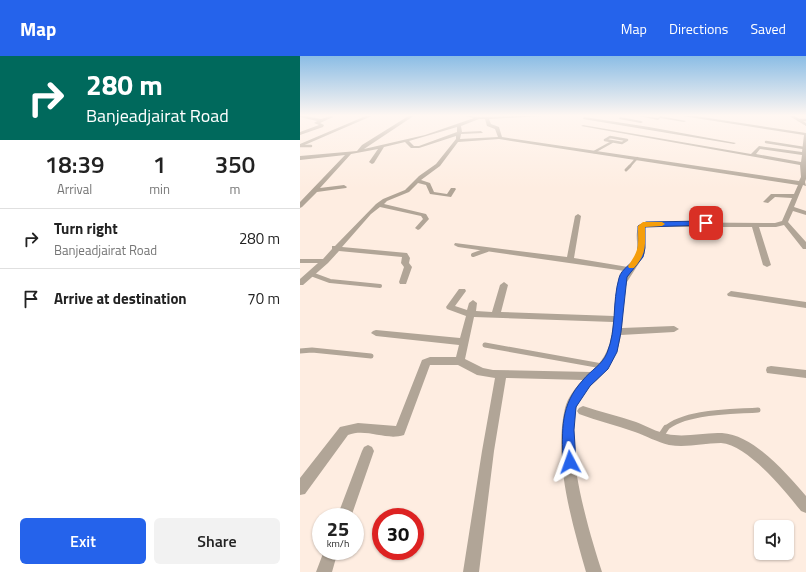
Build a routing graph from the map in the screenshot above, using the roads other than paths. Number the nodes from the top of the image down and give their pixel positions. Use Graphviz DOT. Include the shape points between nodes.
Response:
graph roads {
  1 [pos="316,139"];
  2 [pos="375,139"];
  3 [pos="412,139"];
  4 [pos="443,139"];
  5 [pos="484,139"];
  6 [pos="506,139"];
  7 [pos="607,139"];
  8 [pos="624,139"];
  9 [pos="660,139"];
  10 [pos="710,139"];
  11 [pos="780,139"];
  12 [pos="406,141"];
  13 [pos="456,141"];
  14 [pos="612,142"];
  15 [pos="766,142"];
  16 [pos="734,143"];
  17 [pos="805,145"];
  18 [pos="300,146"];
  19 [pos="311,146"];
  20 [pos="382,147"];
  21 [pos="359,152"];
  22 [pos="594,152"];
  23 [pos="349,154"];
  24 [pos="754,155"];
  25 [pos="303,158"];
  26 [pos="636,158"];
  27 [pos="372,162"];
  28 [pos="300,165"];
  29 [pos="626,170"];
  30 [pos="804,170"];
  31 [pos="417,181"];
  32 [pos="804,183"];
  33 [pos="344,187"];
  34 [pos="453,188"];
  35 [pos="316,190"];
  36 [pos="794,196"];
  37 [pos="766,202"];
  38 [pos="378,205"];
  39 [pos="300,206"];
  40 [pos="790,208"];
  41 [pos="806,212"];
  42 [pos="578,216"];
  43 [pos="785,222"];
  44 [pos="755,225"];
  45 [pos="418,228"];
  46 [pos="805,244"];
  47 [pos="458,245"];
  48 [pos="335,248"];
  49 [pos="487,250"];
  50 [pos="473,255"];
  51 [pos="570,260"];
  52 [pos="300,261"];
  53 [pos="325,261"];
  54 [pos="767,265"];
  55 [pos="628,270"];
  56 [pos="311,274"];
  57 [pos="403,282"];
  58 [pos="300,283"];
  59 [pos="504,285"];
  60 [pos="380,286"];
  61 [pos="462,292"];
  62 [pos="731,294"];
  63 [pos="473,303"];
  64 [pos="806,305"];
  65 [pos="470,314"];
  66 [pos="496,315"];
  67 [pos="618,319"];
  68 [pos="674,329"];
  69 [pos="617,332"];
  70 [pos="376,333"];
  71 [pos="464,342"];
  72 [pos="485,345"];
  73 [pos="300,351"];
  74 [pos="371,356"];
  75 [pos="460,361"];
  76 [pos="604,366"];
  77 [pos="771,370"];
  78 [pos="501,374"];
  79 [pos="806,374"];
  80 [pos="594,376"];
  81 [pos="758,410"];
  82 [pos="582,411"];
  83 [pos="660,437"];
  84 [pos="368,452"];
  85 [pos="300,489"];
  86 [pos="806,506"];
  87 [pos="347,508"];
  88 [pos="328,560"];
  89 [pos="324,572"];
  90 [pos="471,572"];
  91 [pos="594,572"];
  1 -- 18 [label="street"];
  2 -- 21 [label="street"];
  3 -- 12 [label="street"];
  4 -- 12 [label="street" via="419,148"];
  5 -- 13 [label="street"];
  6 -- 22 [label="street"];
  7 -- 14 [label="lane"];
  8 -- 14 [label="lane" via="628,140 622,143"];
  9 -- 24 [label="street"];
  10 -- 16 [label="street"];
  11 -- 17 [label="street"];
  12 -- 20 [label="street"];
  13 -- 31 [label="street" via="438,165"];
  14 -- 22 [label="lane"];
  15 -- 17 [label="lane"];
  17 -- 24 [label="street" via="759,147"];
  17 -- 30 [label="street"];
  18 -- 19 [label="lane"];
  20 -- 21 [label="street"];
  20 -- 27 [label="street"];
  21 -- 23 [label="street"];
  22 -- 26 [label="street"];
  23 -- 25 [label="street"];
  23 -- 35 [label="street"];
  24 -- 30 [label="street"];
  25 -- 28 [label="street"];
  26 -- 29 [label="lane"];
  26 -- 32 [label="street"];
  30 -- 32 [label="street"];
  31 -- 34 [label="street" via="428,184 432,193 436,194 449,196"];
  31 -- 38 [label="street" via="408,191"];
  32 -- 36 [label="street"];
  33 -- 35 [label="street"];
  35 -- 39 [label="street"];
  36 -- 37 [label="street" via="773,195"];
  36 -- 40 [label="street"];
  38 -- 45 [label="street" via="424,215 426,219"];
  38 -- 48 [label="street"];
  40 -- 41 [label="street"];
  40 -- 43 [label="street"];
  42 -- 51 [label="street"];
  43 -- 44 [label="street" via="776,225"];
  43 -- 46 [label="street"];
  44 -- 54 [label="street"];
  44 -- 55 [label="street" via="646,224 641,226 640,257"];
  47 -- 49 [label="street"];
  48 -- 53 [label="street"];
  48 -- 57 [label="street" via="404,255 404,263 408,267"];
  49 -- 50 [label="lane"];
  49 -- 51 [label="street"];
  51 -- 55 [label="street"];
  52 -- 53 [label="street"];
  53 -- 56 [label="street"];
  55 -- 67 [label="street" via="623,276"];
  56 -- 58 [label="street"];
  56 -- 60 [label="lane" via="330,281"];
  59 -- 66 [label="street"];
  61 -- 65 [label="street" via="450,308"];
  62 -- 64 [label="street"];
  63 -- 65 [label="street"];
  65 -- 66 [label="street"];
  65 -- 71 [label="street"];
  66 -- 67 [label="street"];
  67 -- 69 [label="street"];
  68 -- 69 [label="street"];
  69 -- 76 [label="street" via="612,352"];
  70 -- 71 [label="street"];
  71 -- 75 [label="street"];
  72 -- 76 [label="lane"];
  73 -- 74 [label="lane"];
  75 -- 78 [label="street" via="481,372"];
  75 -- 85 [label="street" via="428,362 400,431 360,427 344,431"];
  76 -- 80 [label="street"];
  77 -- 79 [label="street"];
  78 -- 80 [label="street"];
  78 -- 90 [label="street"];
  80 -- 91 [label="street" via="586,383 571,406 568,430 571,478"];
  81 -- 83 [label="lane" via="701,416 674,423 665,427"];
  82 -- 83 [label="street"];
  83 -- 86 [label="street" via="683,442 706,438 729,439 743,444"];
  84 -- 87 [label="street"];
  88 -- 89 [label="street"];
}
